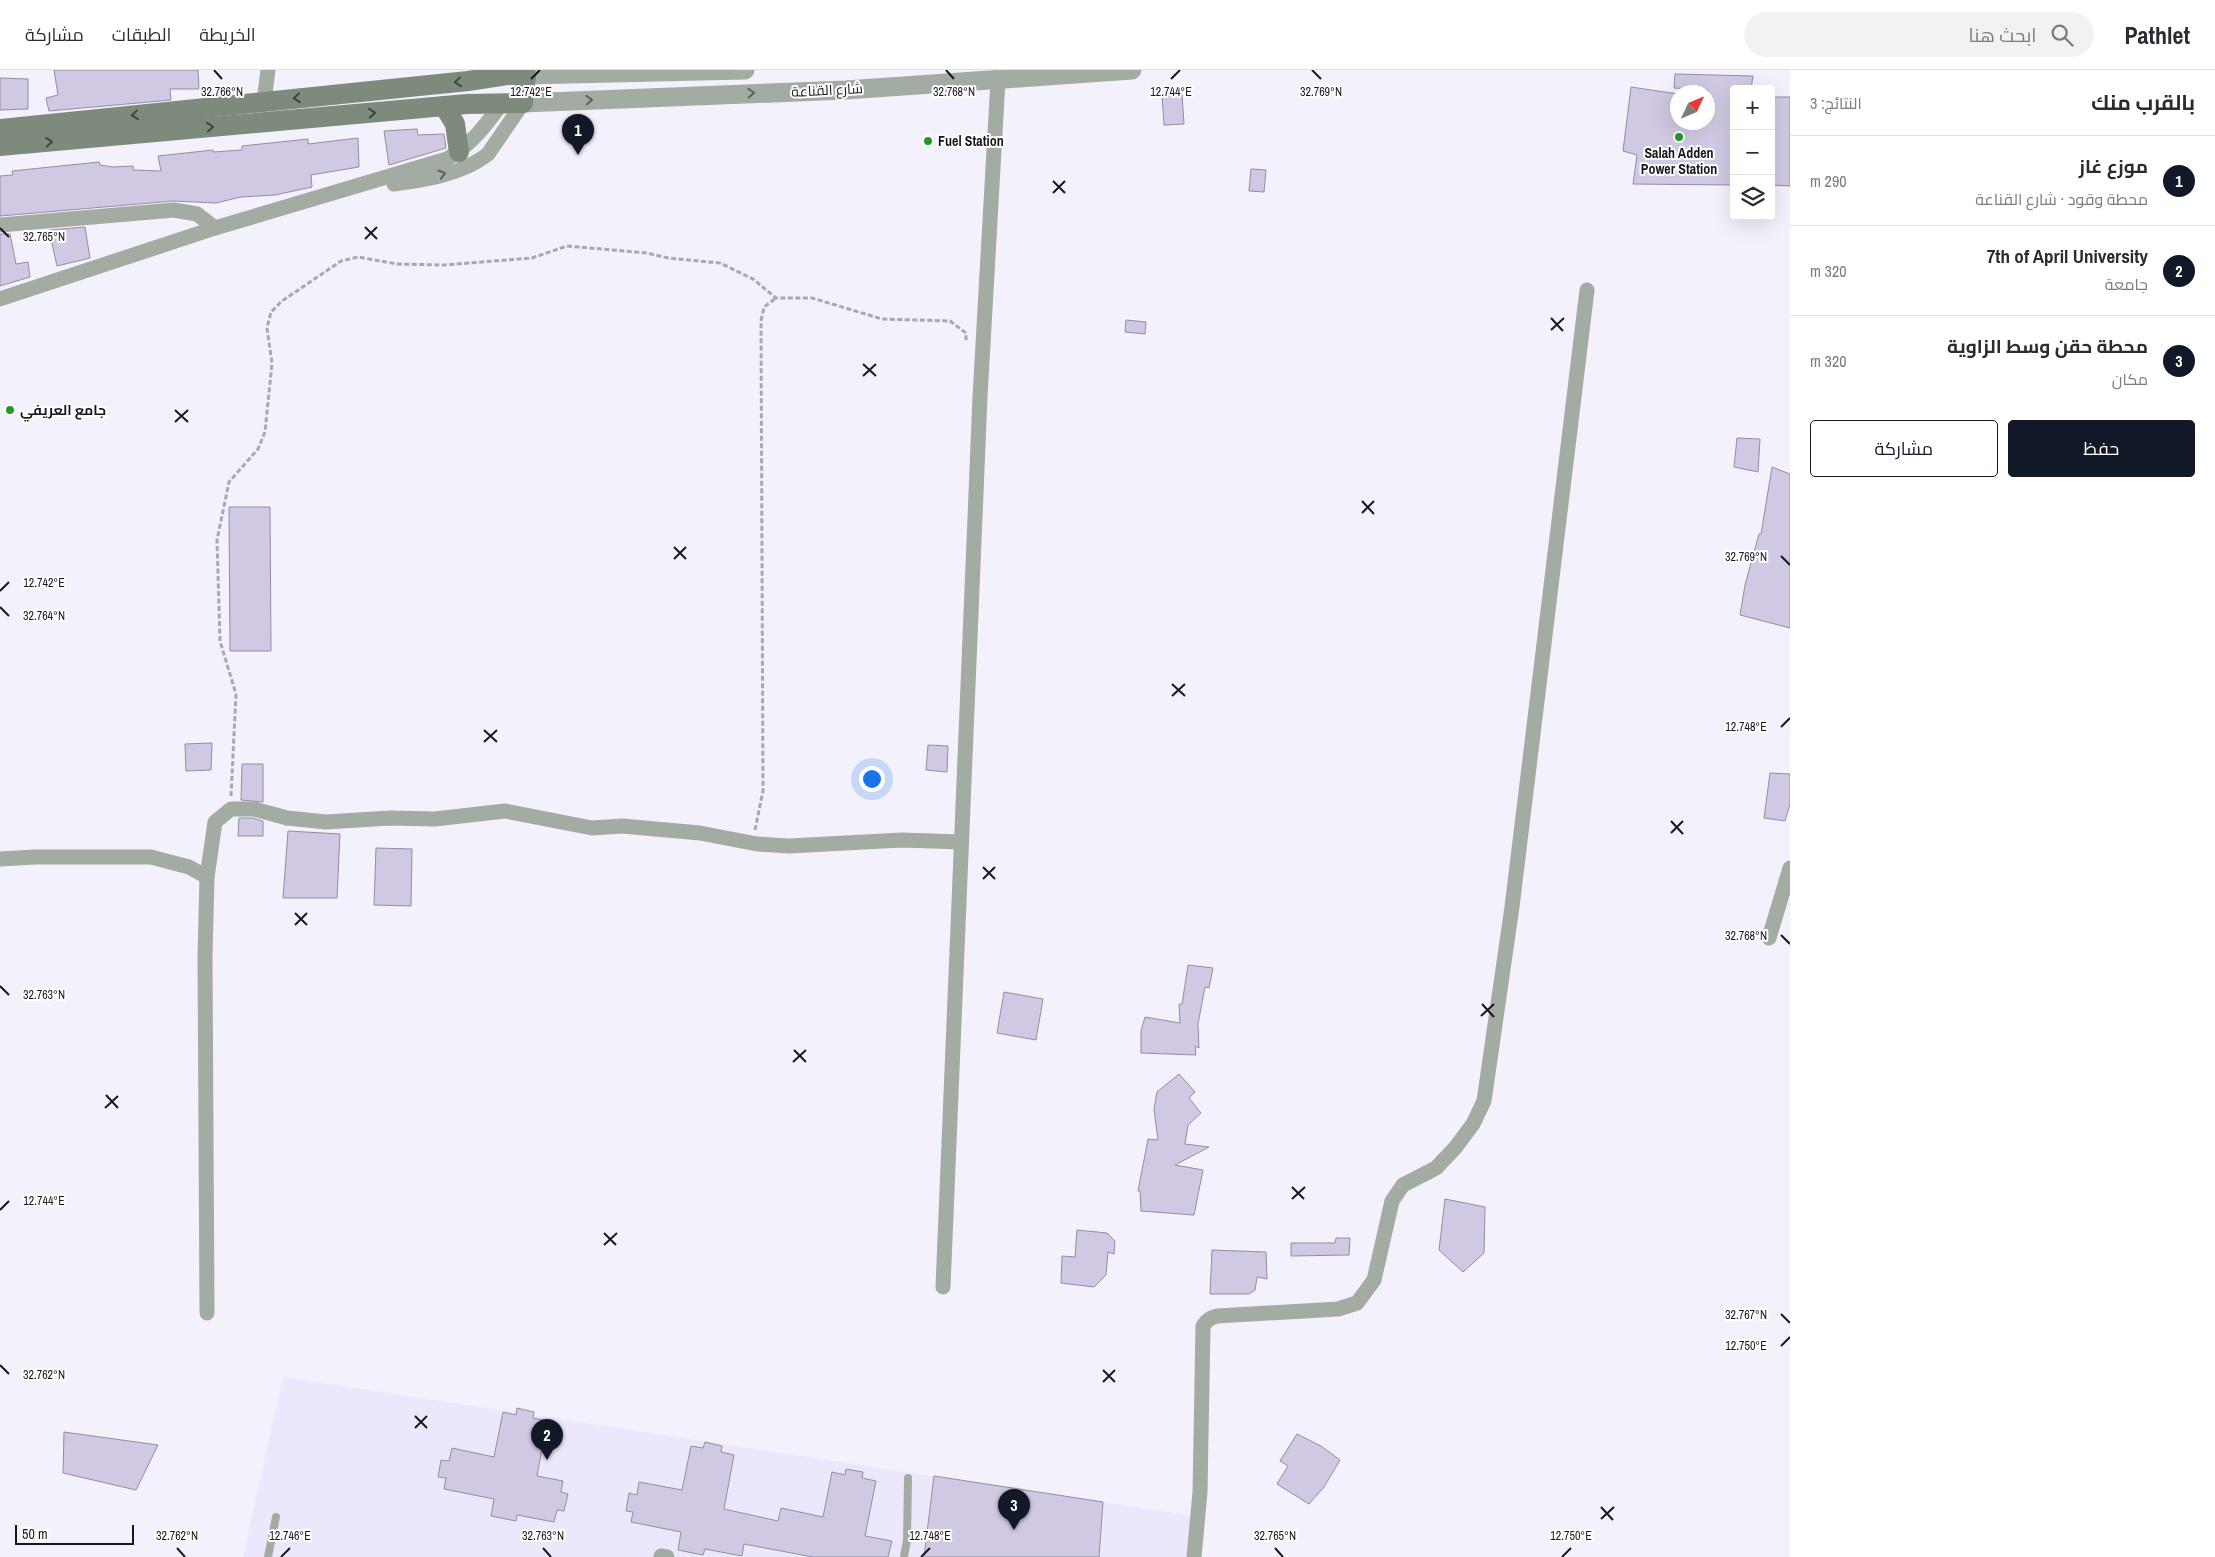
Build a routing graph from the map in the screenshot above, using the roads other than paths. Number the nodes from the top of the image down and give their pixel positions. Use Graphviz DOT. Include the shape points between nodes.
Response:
graph roads {
  1 [pos="268,70"];
  2 [pos="745,70"];
  3 [pos="1132,70"];
  4 [pos="516,73"];
  5 [pos="998,80"];
  6 [pos="264,101"];
  7 [pos="522,102"];
  8 [pos="502,103"];
  9 [pos="444,106"];
  10 [pos="0,128"];
  11 [pos="0,146"];
  12 [pos="459,152"];
  13 [pos="342,191"];
  14 [pos="0,225"];
  15 [pos="215,228"];
  16 [pos="1587,290"];
  17 [pos="0,299"];
  18 [pos="960,842"];
  19 [pos="0,859"];
  20 [pos="1790,868"];
  21 [pos="207,877"];
  22 [pos="1769,938"];
  23 [pos="943,1287"];
  24 [pos="207,1313"];
  25 [pos="908,1478"];
  26 [pos="276,1517"];
  27 [pos="268,1557"];
  28 [pos="904,1557"];
  29 [pos="1194,1557"];
  1 -- 6 [label="street"];
  2 -- 4 [label="street"];
  3 -- 5 [label="street, شارع القناعة"];
  4 -- 6 [label="main road, one-way"];
  4 -- 7 [label="main road"];
  4 -- 8 [label="main road"];
  7 -- 5 [label="street, شارع القناعة, one-way" via="846,90"];
  5 -- 18 [label="street"];
  6 -- 10 [label="main road, one-way"];
  7 -- 8 [label="main road"];
  13 -- 7 [label="street, one-way" via="424,180 480,161"];
  8 -- 9 [label="main road"];
  8 -- 12 [label="street"];
  11 -- 9 [label="main road, one-way"];
  9 -- 12 [label="main road" via="455,124"];
  12 -- 13 [label="street" via="429,166"];
  13 -- 15 [label="street"];
  14 -- 15 [label="street" via="174,210 198,214"];
  15 -- 17 [label="street"];
  16 -- 29 [label="street" via="1512,907 1484,1101 1473,1124 1436,1168 1403,1184 1392,1202 1374,1280 1357,1303 1338,1309 1217,1316 1203,1326 1200,1492"];
  18 -- 21 [label="street" via="902,840 789,846 750,843 700,833 622,826 592,828 505,811 435,819 326,822 287,818 254,808 231,809 215,822"];
  18 -- 23 [label="street"];
  19 -- 21 [label="street" via="151,857 189,867"];
  20 -- 22 [label="street"];
  21 -- 24 [label="street"];
  25 -- 28 [label="lane"];
  26 -- 27 [label="lane"];
}
